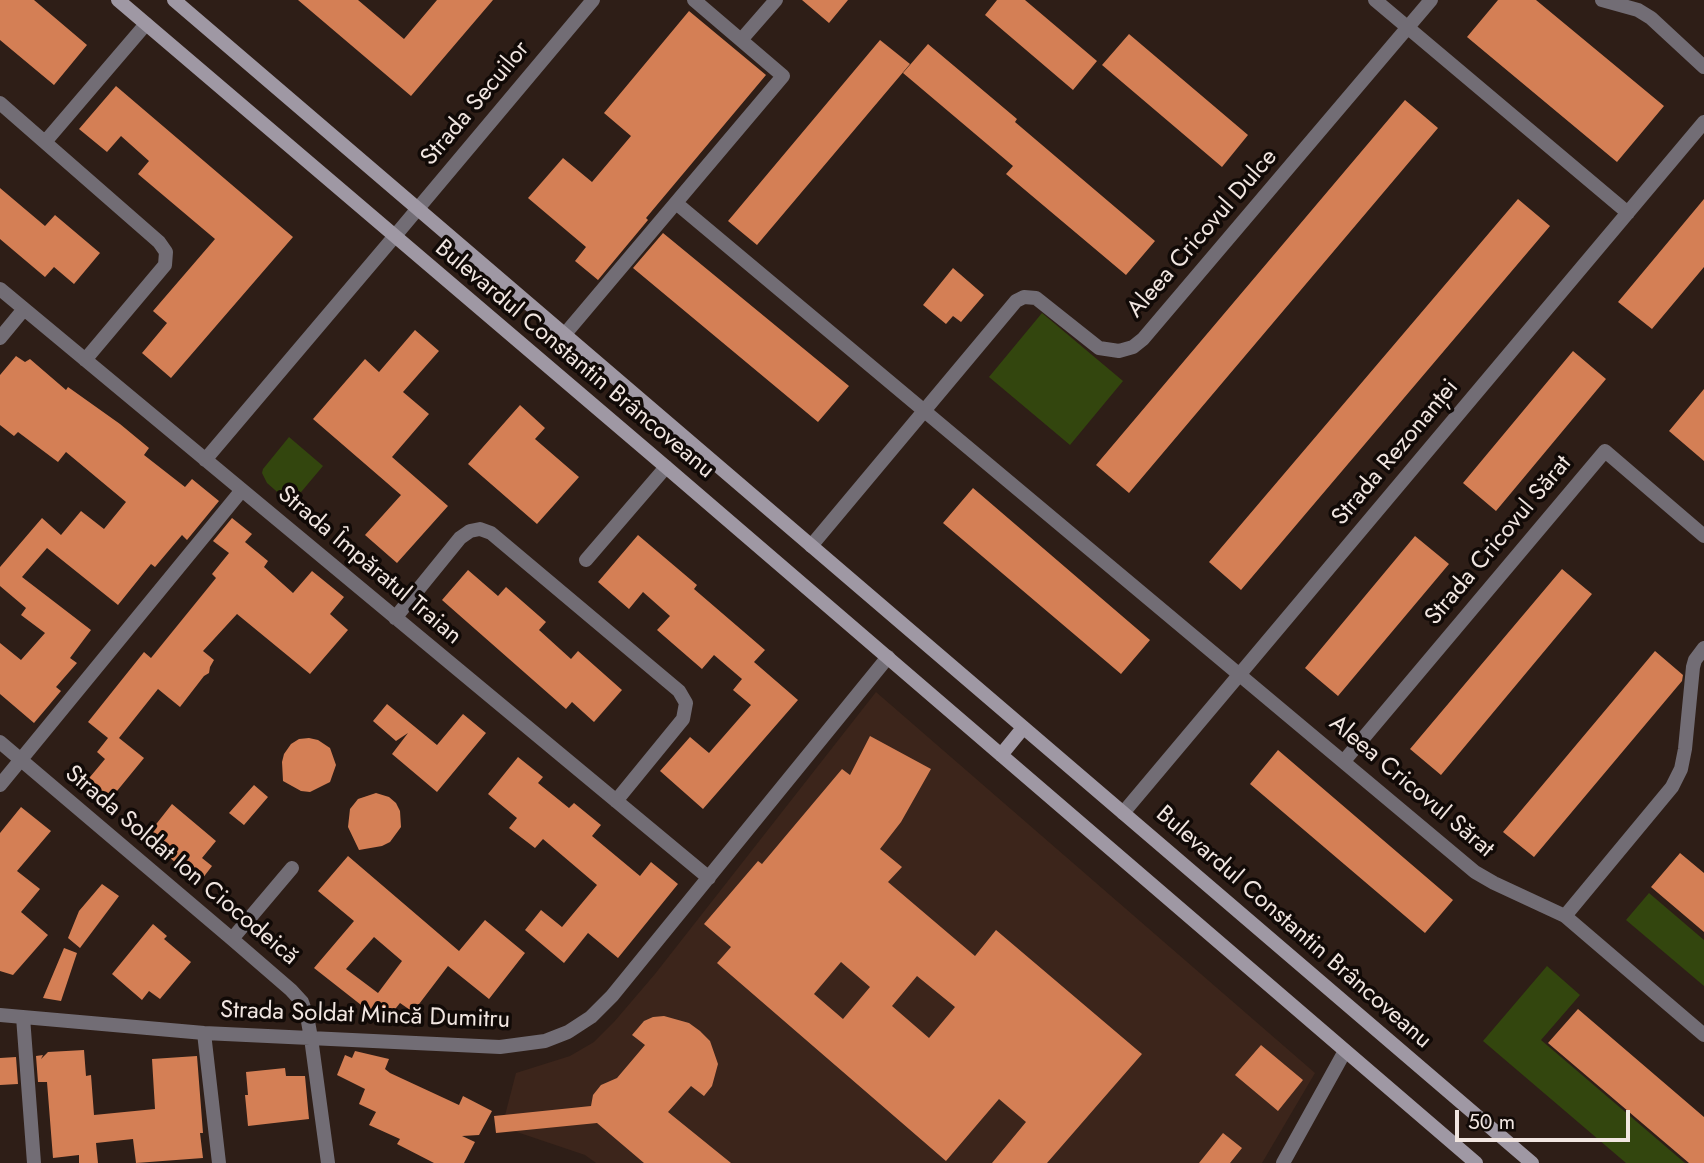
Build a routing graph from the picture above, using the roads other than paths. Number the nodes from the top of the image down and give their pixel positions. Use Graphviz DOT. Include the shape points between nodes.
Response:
graph roads {
  1 [pos="118,0"];
  2 [pos="174,0"];
  3 [pos="593,0"];
  4 [pos="694,0"];
  5 [pos="776,0"];
  6 [pos="1375,0"];
  7 [pos="1431,0"];
  8 [pos="1602,0"];
  9 [pos="146,24"];
  10 [pos="1408,28"];
  11 [pos="741,40"];
  12 [pos="1704,67"];
  13 [pos="0,103"];
  14 [pos="1704,122"];
  15 [pos="45,142"];
  16 [pos="676,203"];
  17 [pos="418,209"];
  18 [pos="1628,213"];
  19 [pos="394,237"];
  20 [pos="0,289"];
  21 [pos="24,309"];
  22 [pos="565,334"];
  23 [pos="0,338"];
  24 [pos="85,360"];
  25 [pos="926,410"];
  26 [pos="205,460"];
  27 [pos="666,467"];
  28 [pos="242,490"];
  29 [pos="1704,536"];
  30 [pos="811,546"];
  31 [pos="586,560"];
  32 [pos="395,618"];
  33 [pos="1704,648"];
  34 [pos="888,657"];
  35 [pos="1240,674"];
  36 [pos="1023,728"];
  37 [pos="0,742"];
  38 [pos="1001,755"];
  39 [pos="21,760"];
  40 [pos="1344,761"];
  41 [pos="0,785"];
  42 [pos="616,801"];
  43 [pos="1123,813"];
  44 [pos="292,868"];
  45 [pos="709,878"];
  46 [pos="1565,916"];
  47 [pos="232,939"];
  48 [pos="0,1015"];
  49 [pos="23,1017"];
  50 [pos="204,1033"];
  51 [pos="1704,1035"];
  52 [pos="311,1038"];
  53 [pos="1345,1051"];
  54 [pos="329,1162"];
  55 [pos="34,1163"];
  56 [pos="219,1163"];
  57 [pos="1283,1163"];
  58 [pos="1476,1163"];
  59 [pos="1532,1163"];
  1 -- 9 [label="main road, Bulevardul Constantin Brâncoveanu"];
  2 -- 17 [label="main road, Bulevardul Constantin Brâncoveanu"];
  3 -- 17 [label="street, Strada Secuilor"];
  4 -- 11 [label="street"];
  5 -- 11 [label="street"];
  6 -- 10 [label="street"];
  7 -- 10 [label="street, Aleea Cricovul Dulce"];
  8 -- 12 [label="street" via="1651,18"];
  9 -- 15 [label="street"];
  9 -- 19 [label="main road, Bulevardul Constantin Brâncoveanu"];
  10 -- 18 [label="street"];
  10 -- 25 [label="street, Aleea Cricovul Dulce" via="1164,317 1133,347 1119,351 1099,348 1043,302 1024,297"];
  11 -- 16 [label="street" via="783,76"];
  13 -- 15 [label="street"];
  14 -- 18 [label="street, Strada Rezonanței"];
  15 -- 24 [label="street" via="166,252 165,265"];
  16 -- 22 [label="street"];
  16 -- 25 [label="street"];
  17 -- 19 [label="street, Strada Secuilor"];
  17 -- 22 [label="main road, Bulevardul Constantin Brâncoveanu"];
  18 -- 35 [label="street, Strada Rezonanței"];
  19 -- 26 [label="street, Strada Secuilor"];
  19 -- 27 [label="main road, Bulevardul Constantin Brâncoveanu"];
  20 -- 21 [label="street, Strada Împăratul Traian"];
  21 -- 23 [label="street"];
  21 -- 24 [label="street, Strada Împăratul Traian"];
  22 -- 30 [label="main road, Bulevardul Constantin Brâncoveanu"];
  24 -- 26 [label="street, Strada Împăratul Traian"];
  25 -- 30 [label="street, Aleea Cricovul Dulce"];
  25 -- 35 [label="street"];
  26 -- 28 [label="street, Strada Împăratul Traian"];
  27 -- 31 [label="street"];
  27 -- 34 [label="main road, Bulevardul Constantin Brâncoveanu"];
  28 -- 32 [label="street, Strada Împăratul Traian"];
  28 -- 39 [label="street"];
  29 -- 40 [label="street, Strada Cricovul Sărat" via="1605,451"];
  30 -- 36 [label="main road, Bulevardul Constantin Brâncoveanu"];
  32 -- 42 [label="street, Strada Împăratul Traian"];
  32 -- 42 [label="street" via="470,531 480,528 511,549 679,691 686,703 683,719"];
  33 -- 46 [label="street" via="1693,667 1685,749 1672,787"];
  34 -- 38 [label="main road, Bulevardul Constantin Brâncoveanu"];
  34 -- 45 [label="street, Strada Soldat Mincă Dumitru"];
  35 -- 40 [label="street, Aleea Cricovul Sărat"];
  35 -- 43 [label="street, Strada Rezonanței"];
  36 -- 38 [label="main road"];
  36 -- 43 [label="main road, Bulevardul Constantin Brâncoveanu"];
  37 -- 39 [label="street, Strada Soldat Ion Ciocodeică"];
  38 -- 53 [label="main road, Bulevardul Constantin Brâncoveanu"];
  39 -- 41 [label="street"];
  39 -- 47 [label="street, Strada Soldat Ion Ciocodeică"];
  40 -- 46 [label="street, Aleea Cricovul Sărat" via="1475,872"];
  42 -- 45 [label="street, Strada Împăratul Traian"];
  43 -- 59 [label="main road, Bulevardul Constantin Brâncoveanu"];
  44 -- 47 [label="street"];
  45 -- 52 [label="street, Strada Soldat Mincă Dumitru" via="612,996 568,1032 545,1041 500,1047"];
  46 -- 51 [label="street, Aleea Cricovul Sărat"];
  47 -- 52 [label="street, Strada Soldat Ion Ciocodeică" via="302,1002"];
  48 -- 49 [label="street, Strada Soldat Mincă Dumitru"];
  49 -- 50 [label="street, Strada Soldat Mincă Dumitru"];
  49 -- 55 [label="street"];
  50 -- 52 [label="street, Strada Soldat Mincă Dumitru"];
  50 -- 56 [label="street"];
  52 -- 54 [label="street, Strada Soldat Ion Ciocodeică"];
  53 -- 57 [label="street"];
  53 -- 58 [label="main road, Bulevardul Constantin Brâncoveanu"];
}
